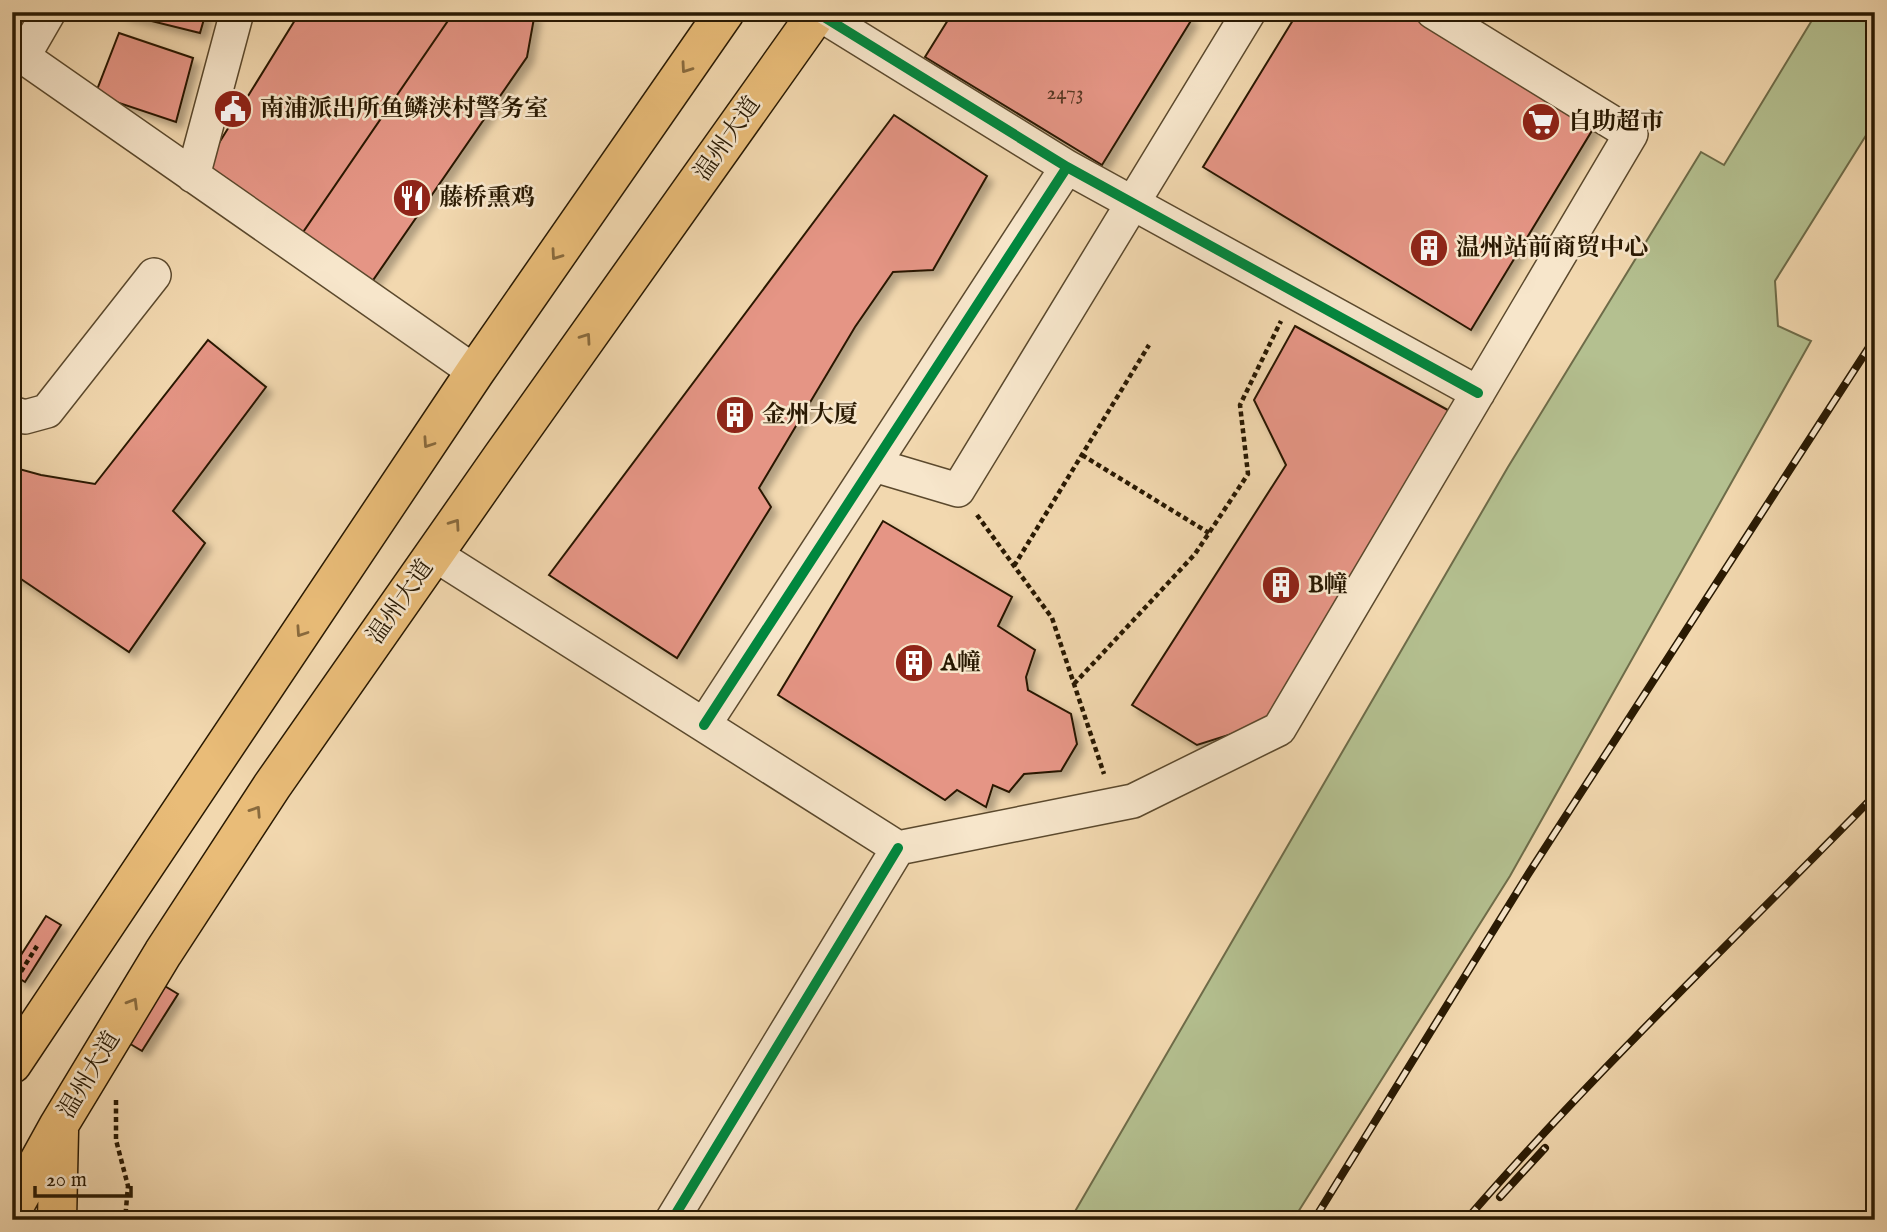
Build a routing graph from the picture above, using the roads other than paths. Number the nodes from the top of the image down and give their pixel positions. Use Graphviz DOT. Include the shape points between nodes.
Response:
graph roads {
  1 [pos="49,12"];
  2 [pos="237,12"];
  3 [pos="725,12"];
  4 [pos="1249,12"];
  5 [pos="1433,12"];
  6 [pos="817,13"];
  7 [pos="18,53"];
  8 [pos="1067,167"];
  9 [pos="193,176"];
  10 [pos="1132,203"];
  11 [pos="154,275"];
  12 [pos="475,372"];
  13 [pos="1478,393"];
  14 [pos="12,413"];
  15 [pos="874,465"];
  16 [pos="434,554"];
  17 [pos="704,725"];
  18 [pos="898,848"];
  19 [pos="12,1064"];
  20 [pos="60,1125"];
  21 [pos="12,1210"];
  22 [pos="57,1220"];
  23 [pos="672,1220"];
  1 -- 7 [label="street"];
  2 -- 9 [label="street"];
  3 -- 12 [label="main road, one-way"];
  4 -- 10 [label="street"];
  5 -- 13 [label="street" via="1631,134"];
  6 -- 8 [label="street"];
  16 -- 6 [label="main road, 温州大道, one-way"];
  7 -- 9 [label="street"];
  8 -- 10 [label="street"];
  8 -- 15 [label="street"];
  9 -- 12 [label="street"];
  10 -- 13 [label="street"];
  10 -- 15 [label="street" via="958,490"];
  11 -- 14 [label="street" via="47,411 24,417"];
  12 -- 19 [label="main road, one-way"];
  13 -- 18 [label="street" via="1279,729 1133,802"];
  15 -- 17 [label="street"];
  16 -- 17 [label="street"];
  20 -- 16 [label="main road, 温州大道, one-way" via="163,953 265,797"];
  17 -- 18 [label="street"];
  18 -- 23 [label="street"];
  20 -- 21 [label="main road, 温州大道"];
  20 -- 22 [label="main road"];
}
